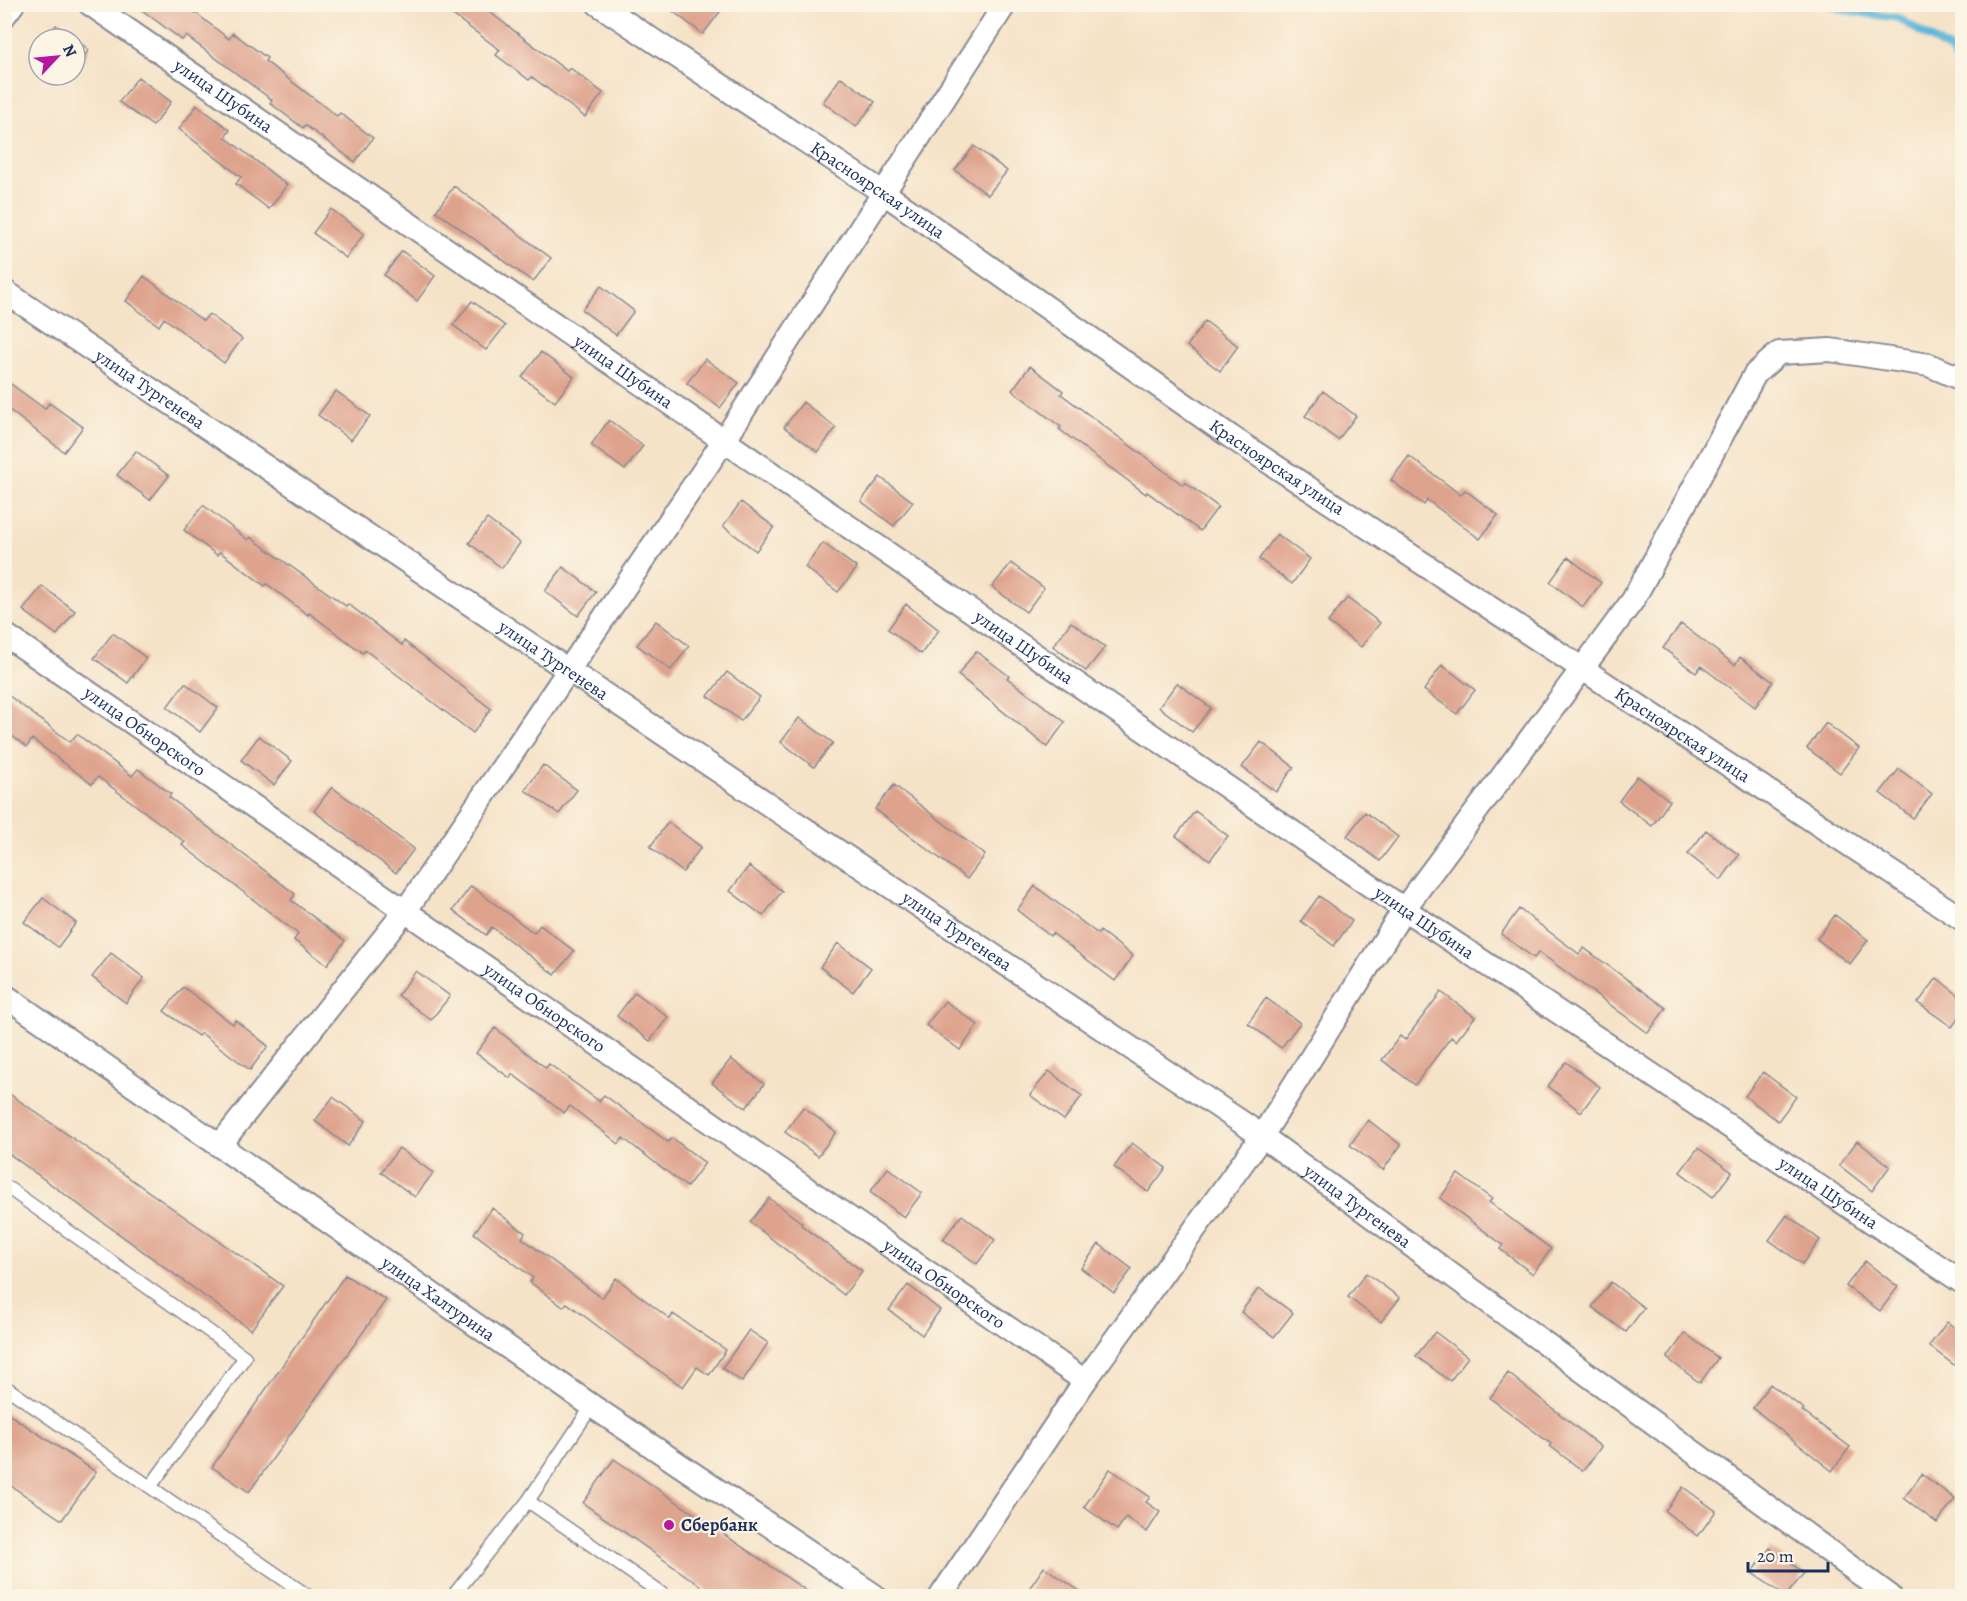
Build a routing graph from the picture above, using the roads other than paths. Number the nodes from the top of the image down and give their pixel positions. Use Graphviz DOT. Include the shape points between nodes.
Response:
graph roads {
  1 [pos="13,4"];
  2 [pos="90,4"];
  3 [pos="598,4"];
  4 [pos="1005,4"];
  5 [pos="4,16"];
  6 [pos="884,193"];
  7 [pos="4,291"];
  8 [pos="1962,378"];
  9 [pos="723,442"];
  10 [pos="4,634"];
  11 [pos="570,669"];
  12 [pos="1581,669"];
  13 [pos="1404,909"];
  14 [pos="406,910"];
  15 [pos="1962,920"];
  16 [pos="4,995"];
  17 [pos="1262,1136"];
  18 [pos="220,1144"];
  19 [pos="4,1185"];
  20 [pos="1962,1282"];
  21 [pos="1085,1380"];
  22 [pos="4,1386"];
  23 [pos="592,1406"];
  24 [pos="150,1487"];
  25 [pos="528,1501"];
  26 [pos="308,1596"];
  27 [pos="453,1596"];
  28 [pos="665,1596"];
  29 [pos="875,1596"];
  30 [pos="941,1596"];
  31 [pos="1890,1596"];
  1 -- 5 [label="street"];
  2 -- 9 [label="street, улица Шубина"];
  3 -- 6 [label="street, Красноярская улица"];
  4 -- 6 [label="street"];
  6 -- 9 [label="street"];
  6 -- 12 [label="street, Красноярская улица" via="1231,437"];
  7 -- 11 [label="street, улица Тургенева"];
  8 -- 12 [label="street" via="1929,365 1830,350 1779,353 1755,374 1633,600"];
  9 -- 11 [label="street"];
  9 -- 13 [label="street, улица Шубина"];
  10 -- 14 [label="street, улица Обнорского"];
  11 -- 14 [label="street"];
  11 -- 17 [label="street, улица Тургенева"];
  12 -- 13 [label="street"];
  12 -- 15 [label="street, Красноярская улица"];
  13 -- 17 [label="street"];
  13 -- 20 [label="street, улица Шубина"];
  14 -- 18 [label="street"];
  14 -- 21 [label="street, улица Обнорского"];
  16 -- 18 [label="street, улица Халтурина"];
  17 -- 21 [label="street"];
  17 -- 31 [label="street, улица Тургенева"];
  18 -- 23 [label="street, улица Халтурина"];
  19 -- 24 [label="lane" via="245,1357"];
  21 -- 30 [label="street"];
  22 -- 24 [label="lane"];
  23 -- 25 [label="lane"];
  23 -- 29 [label="street, улица Халтурина"];
  24 -- 26 [label="lane"];
  25 -- 27 [label="lane"];
  25 -- 28 [label="lane"];
}
